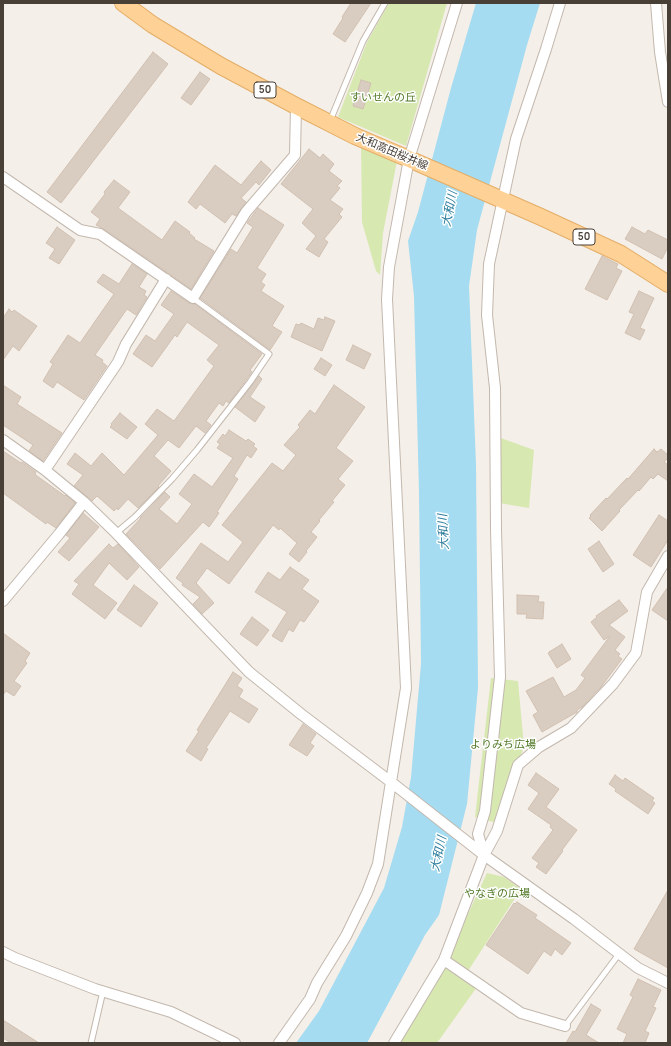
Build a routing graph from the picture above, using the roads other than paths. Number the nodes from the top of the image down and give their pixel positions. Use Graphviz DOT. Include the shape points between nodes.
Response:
graph roads {
  1 [pos="123,3"];
  2 [pos="385,3"];
  3 [pos="457,3"];
  4 [pos="560,3"];
  5 [pos="656,3"];
  6 [pos="668,102"];
  7 [pos="296,106"];
  8 [pos="329,123"];
  9 [pos="412,160"];
  10 [pos="3,177"];
  11 [pos="500,199"];
  12 [pos="166,279"];
  13 [pos="668,284"];
  14 [pos="193,298"];
  15 [pos="3,440"];
  16 [pos="45,470"];
  17 [pos="84,502"];
  18 [pos="116,533"];
  19 [pos="668,556"];
  20 [pos="3,601"];
  21 [pos="394,784"];
  22 [pos="484,855"];
  23 [pos="3,952"];
  24 [pos="619,954"];
  25 [pos="444,960"];
  26 [pos="668,983"];
  27 [pos="103,991"];
  28 [pos="565,1026"];
  29 [pos="92,1043"];
  30 [pos="236,1043"];
  31 [pos="279,1043"];
  32 [pos="394,1043"];
  1 -- 7 [label="main road, 大和高田桜井線 / 50" via="153,25"];
  2 -- 8 [label="lane" via="363,41"];
  3 -- 9 [label="street"];
  4 -- 11 [label="street" via="516,139"];
  5 -- 6 [label="street"];
  7 -- 8 [label="main road, 大和高田桜井線 / 50"];
  7 -- 14 [label="street" via="295,155 246,212"];
  8 -- 9 [label="main road, 大和高田桜井線 / 50"];
  9 -- 11 [label="main road, 大和高田桜井線 / 50"];
  9 -- 21 [label="street" via="389,267 387,299 406,688"];
  10 -- 12 [label="street" via="80,230 100,234"];
  11 -- 13 [label="main road, 大和高田桜井線 / 50" via="622,254"];
  11 -- 22 [label="street" via="489,264 487,314 495,388 500,677 485,810 478,834"];
  12 -- 14 [label="street"];
  12 -- 16 [label="street" via="126,344 118,362"];
  14 -- 18 [label="lane" via="269,354 198,450 135,517"];
  15 -- 16 [label="street"];
  16 -- 17 [label="street"];
  17 -- 18 [label="street"];
  17 -- 20 [label="street"];
  18 -- 21 [label="street" via="249,672"];
  19 -- 22 [label="street" via="647,592 636,653 613,684 571,728 539,747 518,765 497,831"];
  21 -- 22 [label="street"];
  21 -- 31 [label="street" via="378,864 367,893 310,999"];
  22 -- 24 [label="street"];
  22 -- 25 [label="street"];
  23 -- 27 [label="street"];
  24 -- 26 [label="street" via="638,968"];
  24 -- 28 [label="lane"];
  25 -- 28 [label="street" via="521,1013"];
  25 -- 32 [label="street"];
  27 -- 29 [label="lane"];
  27 -- 30 [label="street" via="171,1012"];
}
